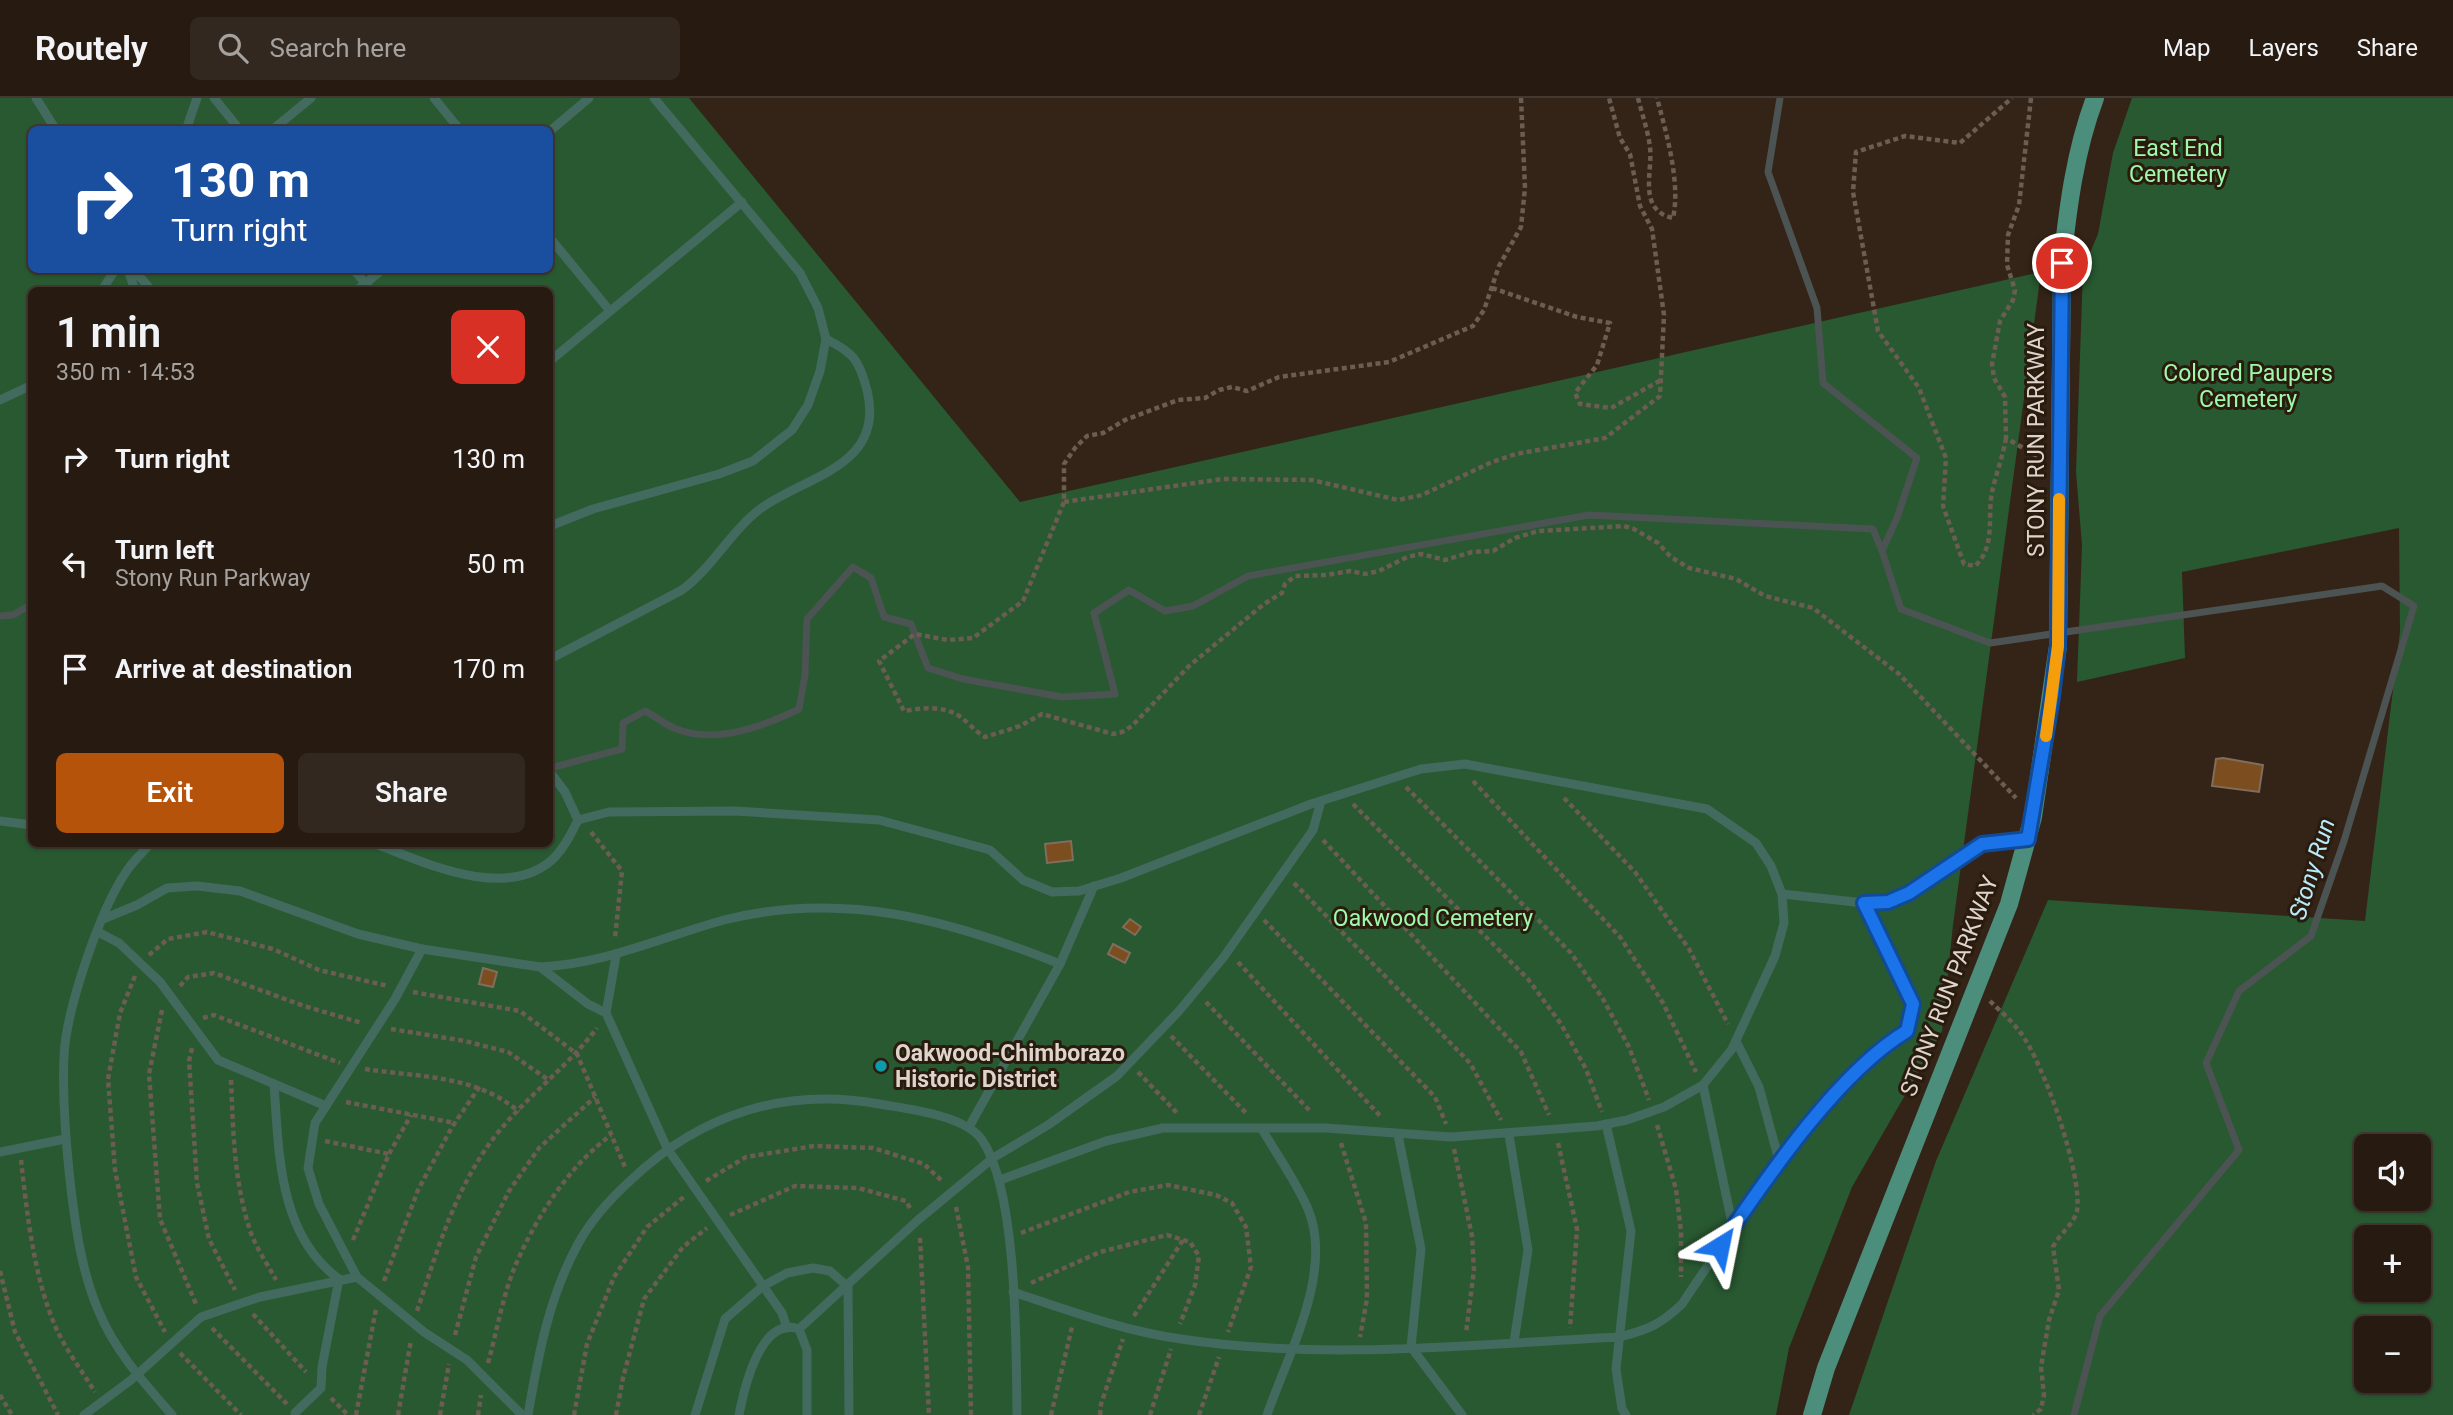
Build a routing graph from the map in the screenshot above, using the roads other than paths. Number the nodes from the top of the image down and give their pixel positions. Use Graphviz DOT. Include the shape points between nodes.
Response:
graph roads {
  1 [pos="36,98"];
  2 [pos="197,98"];
  3 [pos="214,98"];
  4 [pos="311,98"];
  5 [pos="434,98"];
  6 [pos="589,98"];
  7 [pos="654,98"];
  8 [pos="2095,98"];
  9 [pos="54,126"];
  10 [pos="187,126"];
  11 [pos="237,126"];
  12 [pos="277,126"];
  13 [pos="457,126"];
  14 [pos="553,128"];
  15 [pos="742,202"];
  16 [pos="553,242"];
  17 [pos="137,273"];
  18 [pos="356,273"];
  19 [pos="380,273"];
  20 [pos="148,287"];
  21 [pos="368,287"];
  22 [pos="610,311"];
  23 [pos="826,339"];
  24 [pos="553,358"];
  25 [pos="28,385"];
  26 [pos="0,400"];
  27 [pos="553,525"];
  28 [pos="553,657"];
  29 [pos="553,776"];
  30 [pos="1321,801"];
  31 [pos="578,820"];
  32 [pos="0,821"];
  33 [pos="28,824"];
  34 [pos="2028,839"];
  35 [pos="147,847"];
  36 [pos="384,847"];
  37 [pos="1094,886"];
  38 [pos="1782,894"];
  39 [pos="1864,903"];
  40 [pos="103,919"];
  41 [pos="98,932"];
  42 [pos="422,948"];
  43 [pos="616,952"];
  44 [pos="1060,964"];
  45 [pos="540,967"];
  46 [pos="606,1013"];
  47 [pos="1736,1041"];
  48 [pos="274,1084"];
  49 [pos="1703,1085"];
  50 [pos="328,1102"];
  51 [pos="1606,1124"];
  52 [pos="969,1127"];
  53 [pos="1262,1129"];
  54 [pos="1398,1135"];
  55 [pos="1508,1135"];
  56 [pos="65,1139"];
  57 [pos="667,1148"];
  58 [pos="0,1152"];
  59 [pos="993,1158"];
  60 [pos="1780,1164"];
  61 [pos="1000,1180"];
  62 [pos="1733,1228"];
  63 [pos="357,1277"];
  64 [pos="339,1279"];
  65 [pos="763,1286"];
  66 [pos="848,1287"];
  67 [pos="1013,1292"];
  68 [pos="787,1328"];
  69 [pos="799,1329"];
  70 [pos="1620,1337"];
  71 [pos="1514,1342"];
  72 [pos="1411,1347"];
  73 [pos="1290,1351"];
  74 [pos="137,1375"];
  75 [pos="295,1413"];
  76 [pos="84,1415"];
  77 [pos="173,1415"];
  78 [pos="522,1415"];
  79 [pos="528,1415"];
  80 [pos="695,1415"];
  81 [pos="739,1415"];
  82 [pos="807,1415"];
  83 [pos="849,1415"];
  84 [pos="1017,1415"];
  85 [pos="1267,1415"];
  86 [pos="1462,1415"];
  87 [pos="1626,1415"];
  88 [pos="1812,1415"];
  1 -- 9 [label="lane"];
  2 -- 10 [label="lane"];
  3 -- 11 [label="lane"];
  4 -- 12 [label="lane"];
  5 -- 13 [label="lane"];
  6 -- 14 [label="lane"];
  7 -- 15 [label="lane"];
  8 -- 34 [label="street, STONY RUN PARKWAY" via="2069,201 2062,263 2058,646"];
  15 -- 22 [label="lane"];
  15 -- 23 [label="lane" via="800,273 818,308"];
  16 -- 22 [label="lane"];
  17 -- 20 [label="lane"];
  18 -- 21 [label="lane"];
  19 -- 21 [label="lane"];
  22 -- 24 [label="lane"];
  23 -- 27 [label="lane" via="808,405 792,430 766,453 738,467"];
  23 -- 28 [label="lane" via="849,350 858,361 869,399 868,426 853,454 840,466 760,509 682,590"];
  25 -- 26 [label="lane"];
  29 -- 31 [label="lane"];
  30 -- 37 [label="lane"];
  30 -- 38 [label="lane" via="1421,769 1458,765 1707,809 1756,843"];
  30 -- 59 [label="lane" via="1313,830 1227,951 1164,1028 1117,1076"];
  31 -- 36 [label="lane" via="552,860 500,878 446,869"];
  31 -- 37 [label="lane" via="608,812 735,811 879,820 990,850 1023,880 1052,892"];
  32 -- 33 [label="lane"];
  34 -- 39 [label="lane" via="1982,844 1909,893 1888,902"];
  34 -- 88 [label="street, STONY RUN PARKWAY" via="2009,904 1826,1367"];
  35 -- 40 [label="lane" via="125,872"];
  37 -- 44 [label="lane"];
  38 -- 39 [label="lane"];
  38 -- 47 [label="lane" via="1784,923 1775,956"];
  39 -- 60 [label="lane" via="1913,1004 1907,1031 1876,1051 1849,1078"];
  40 -- 41 [label="lane"];
  40 -- 42 [label="lane" via="167,888 197,886 240,891 358,934"];
  41 -- 48 [label="lane" via="119,943 160,982 218,1060"];
  41 -- 56 [label="lane" via="72,1006 64,1055"];
  42 -- 45 [label="lane"];
  42 -- 50 [label="lane" via="395,999"];
  43 -- 44 [label="lane" via="727,920 812,908 900,913 939,921"];
  43 -- 45 [label="lane"];
  43 -- 46 [label="lane"];
  44 -- 52 [label="lane"];
  45 -- 46 [label="lane"];
  46 -- 57 [label="lane"];
  47 -- 49 [label="lane"];
  47 -- 60 [label="lane" via="1759,1087"];
  48 -- 50 [label="lane"];
  48 -- 64 [label="lane" via="286,1199 307,1247"];
  49 -- 51 [label="lane" via="1653,1111"];
  49 -- 62 [label="lane"];
  50 -- 63 [label="lane" via="315,1123 308,1168 319,1204"];
  51 -- 55 [label="lane"];
  51 -- 70 [label="lane" via="1631,1231"];
  52 -- 57 [label="lane" via="933,1114 876,1103 808,1100 739,1112 694,1130"];
  52 -- 59 [label="lane"];
  53 -- 54 [label="lane" via="1326,1128"];
  53 -- 61 [label="lane" via="1163,1128 1105,1141"];
  53 -- 73 [label="lane" via="1308,1210 1317,1246 1315,1276"];
  54 -- 55 [label="lane"];
  54 -- 72 [label="lane" via="1421,1249"];
  55 -- 71 [label="lane" via="1528,1250"];
  56 -- 58 [label="lane"];
  56 -- 74 [label="lane" via="84,1268 99,1314"];
  57 -- 65 [label="lane"];
  57 -- 79 [label="lane" via="604,1205 578,1244 541,1341"];
  59 -- 61 [label="lane"];
  59 -- 66 [label="lane"];
  60 -- 62 [label="lane"];
  61 -- 67 [label="lane"];
  62 -- 70 [label="lane" via="1682,1304 1663,1323"];
  63 -- 64 [label="lane"];
  63 -- 78 [label="lane" via="413,1324 467,1360"];
  64 -- 74 [label="lane" via="241,1302 201,1317"];
  64 -- 75 [label="lane" via="321,1388"];
  65 -- 66 [label="lane" via="787,1273 813,1268 830,1270"];
  65 -- 68 [label="lane"];
  65 -- 80 [label="lane" via="724,1319"];
  66 -- 69 [label="lane"];
  66 -- 83 [label="lane"];
  67 -- 73 [label="lane" via="1175,1338"];
  67 -- 84 [label="lane"];
  68 -- 69 [label="lane"];
  68 -- 81 [label="lane" via="760,1347"];
  69 -- 82 [label="lane" via="807,1350"];
  70 -- 71 [label="lane"];
  70 -- 87 [label="lane" via="1616,1369"];
  71 -- 72 [label="lane"];
  72 -- 73 [label="lane"];
  72 -- 86 [label="lane"];
  73 -- 85 [label="lane"];
  74 -- 76 [label="lane"];
  74 -- 77 [label="lane"];
}
